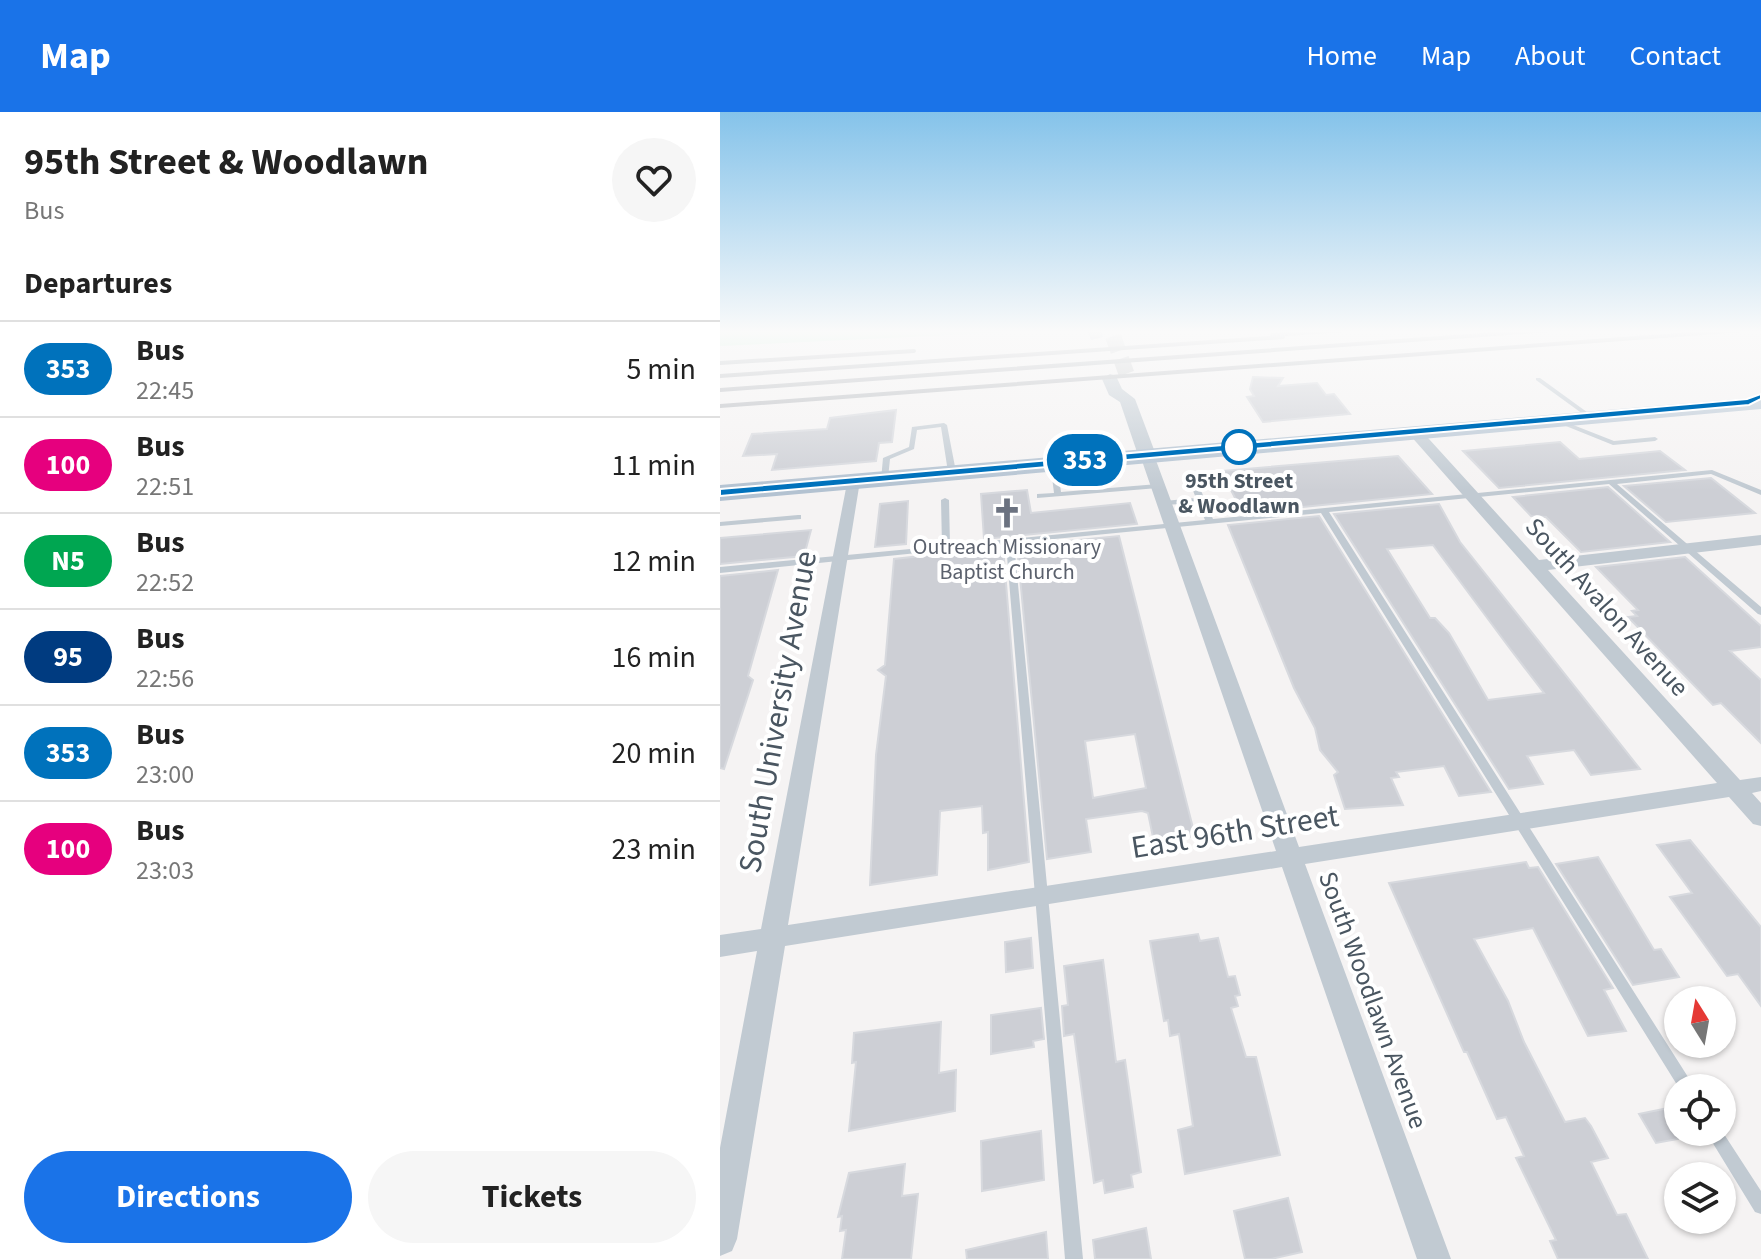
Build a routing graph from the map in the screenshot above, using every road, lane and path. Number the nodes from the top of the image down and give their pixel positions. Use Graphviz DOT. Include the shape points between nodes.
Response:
graph roads {
  1 [pos="1112,384"];
  2 [pos="1130,384"];
  3 [pos="1544,384"];
  4 [pos="1127,399"];
  5 [pos="1757,401"];
  6 [pos="1589,416"];
  7 [pos="1552,419"];
  8 [pos="1414,431"];
  9 [pos="1655,439"];
  10 [pos="1147,455"];
  11 [pos="1053,463"];
  12 [pos="952,472"];
  13 [pos="1190,474"];
  14 [pos="884,478"];
  15 [pos="853,481"];
  16 [pos="1611,482"];
  17 [pos="720,493"];
  18 [pos="1761,493"];
  19 [pos="1058,494"];
  20 [pos="1472,495"];
  21 [pos="1040,496"];
  22 [pos="945,500"];
  23 [pos="1201,500"];
  24 [pos="1164,505"];
  25 [pos="1324,511"];
  26 [pos="798,517"];
  27 [pos="1210,522"];
  28 [pos="720,524"];
  29 [pos="1761,540"];
  30 [pos="1010,542"];
  31 [pos="946,548"];
  32 [pos="1688,548"];
  33 [pos="839,559"];
  34 [pos="1535,566"];
  35 [pos="720,570"];
  36 [pos="1761,612"];
  37 [pos="1761,784"];
  38 [pos="1735,789"];
  39 [pos="1761,818"];
  40 [pos="1519,822"];
  41 [pos="1291,858"];
  42 [pos="1041,897"];
  43 [pos="773,938"];
  44 [pos="720,946"];
  45 [pos="1678,1074"];
  46 [pos="1723,1146"];
  47 [pos="1761,1206"];
  48 [pos="720,1239"];
  49 [pos="1074,1259"];
  50 [pos="1434,1259"];
  1 -- 4 [label="street, South Woodlawn Avenue"];
  2 -- 4 [label="street, South Woodlawn Avenue" via="1133,391"];
  3 -- 6 [label="lane"];
  4 -- 10 [label="street, South Woodlawn Avenue"];
  5 -- 6 [label="main road"];
  6 -- 7 [label="main road"];
  7 -- 8 [label="main road"];
  7 -- 9 [label="lane" via="1613,443"];
  8 -- 10 [label="main road"];
  8 -- 20 [label="street, South Avalon Avenue"];
  10 -- 11 [label="main road"];
  10 -- 24 [label="street, South Woodlawn Avenue"];
  11 -- 12 [label="main road"];
  11 -- 19 [label="lane"];
  12 -- 14 [label="main road"];
  12 -- 14 [label="lane" via="944,425 929,426 914,428 912,448 887,458"];
  13 -- 23 [label="lane"];
  14 -- 15 [label="main road"];
  15 -- 17 [label="main road"];
  15 -- 33 [label="street, South University Avenue"];
  16 -- 18 [label="lane" via="1712,472"];
  16 -- 20 [label="lane"];
  16 -- 32 [label="lane"];
  19 -- 21 [label="lane"];
  19 -- 24 [label="lane"];
  20 -- 25 [label="lane"];
  20 -- 34 [label="street, South Avalon Avenue"];
  22 -- 31 [label="lane"];
  23 -- 24 [label="lane"];
  23 -- 27 [label="lane"];
  24 -- 27 [label="lane"];
  24 -- 30 [label="lane"];
  24 -- 41 [label="street, South Woodlawn Avenue"];
  25 -- 27 [label="lane"];
  25 -- 40 [label="lane"];
  26 -- 28 [label="lane"];
  29 -- 32 [label="street"];
  30 -- 31 [label="lane"];
  30 -- 42 [label="lane"];
  31 -- 33 [label="lane"];
  32 -- 34 [label="street"];
  32 -- 36 [label="lane"];
  33 -- 35 [label="lane"];
  33 -- 43 [label="street, South University Avenue"];
  34 -- 38 [label="street, South Avalon Avenue"];
  37 -- 38 [label="street, East 96th Street"];
  38 -- 39 [label="street, South Avalon Avenue"];
  38 -- 40 [label="street, East 96th Street"];
  40 -- 41 [label="street, East 96th Street"];
  40 -- 45 [label="lane"];
  41 -- 42 [label="street, East 96th Street"];
  41 -- 50 [label="street, South Woodlawn Avenue"];
  42 -- 43 [label="street, East 96th Street"];
  42 -- 49 [label="lane"];
  43 -- 44 [label="street, East 96th Street"];
  43 -- 48 [label="street, South University Avenue"];
  46 -- 47 [label="lane"];
}
